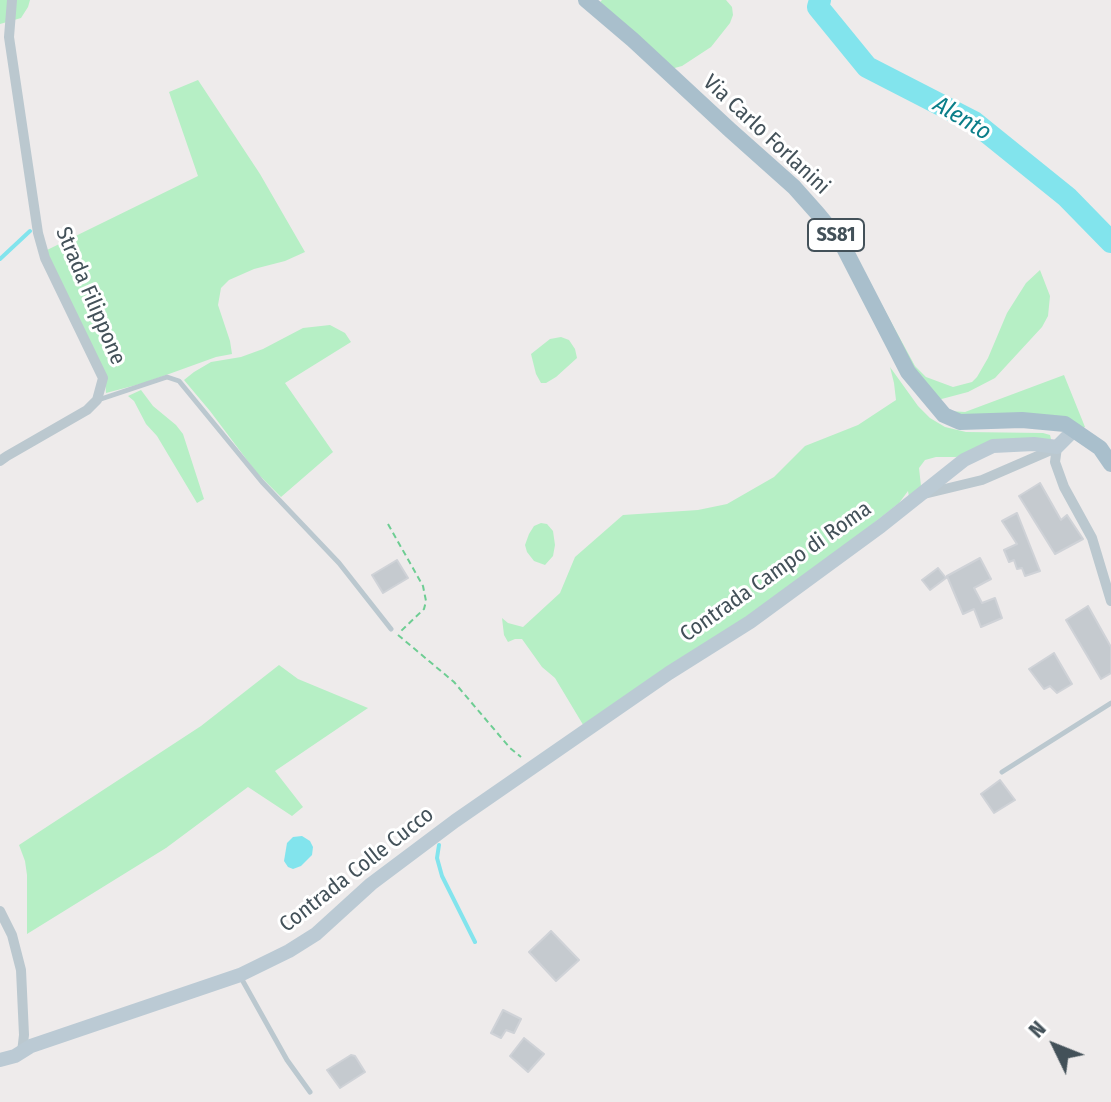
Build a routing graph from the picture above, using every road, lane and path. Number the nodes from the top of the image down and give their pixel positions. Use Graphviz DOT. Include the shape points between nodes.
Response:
graph roads {
  1 [pos="12,0"];
  2 [pos="586,0"];
  3 [pos="97,400"];
  4 [pos="1074,430"];
  5 [pos="1057,447"];
  6 [pos="0,461"];
  7 [pos="1111,464"];
  8 [pos="917,496"];
  9 [pos="388,524"];
  10 [pos="1111,601"];
  11 [pos="391,629"];
  12 [pos="1111,703"];
  13 [pos="530,769"];
  14 [pos="1002,772"];
  15 [pos="0,911"];
  16 [pos="240,975"];
  17 [pos="22,1052"];
  18 [pos="0,1060"];
  19 [pos="310,1092"];
  1 -- 3 [label="street, Strada Filippone" via="9,37 38,233 103,378"];
  2 -- 4 [label="main road, Via Carlo Forlanini / SS81" via="818,214 841,242 908,372 944,415 960,422 1022,420 1065,424"];
  3 -- 6 [label="street, Strada Filippone"];
  3 -- 11 [label="lane" via="167,377 179,381"];
  4 -- 5 [label="street"];
  4 -- 7 [label="main road, SS81" via="1100,448"];
  5 -- 8 [label="street" via="982,480"];
  5 -- 8 [label="street, Contrada Campo di Roma" via="993,446 964,460"];
  5 -- 10 [label="street" via="1055,462 1092,538"];
  8 -- 13 [label="street, Contrada Campo di Roma" via="750,622"];
  9 -- 13 [label="path" via="426,601 396,634 454,682"];
  12 -- 14 [label="lane"];
  13 -- 16 [label="street, Contrada Colle Cucco" via="371,884 316,934"];
  15 -- 17 [label="street" via="21,970"];
  16 -- 17 [label="street, Contrada Colle Cucco"];
  16 -- 19 [label="lane"];
  17 -- 18 [label="street"];
}
